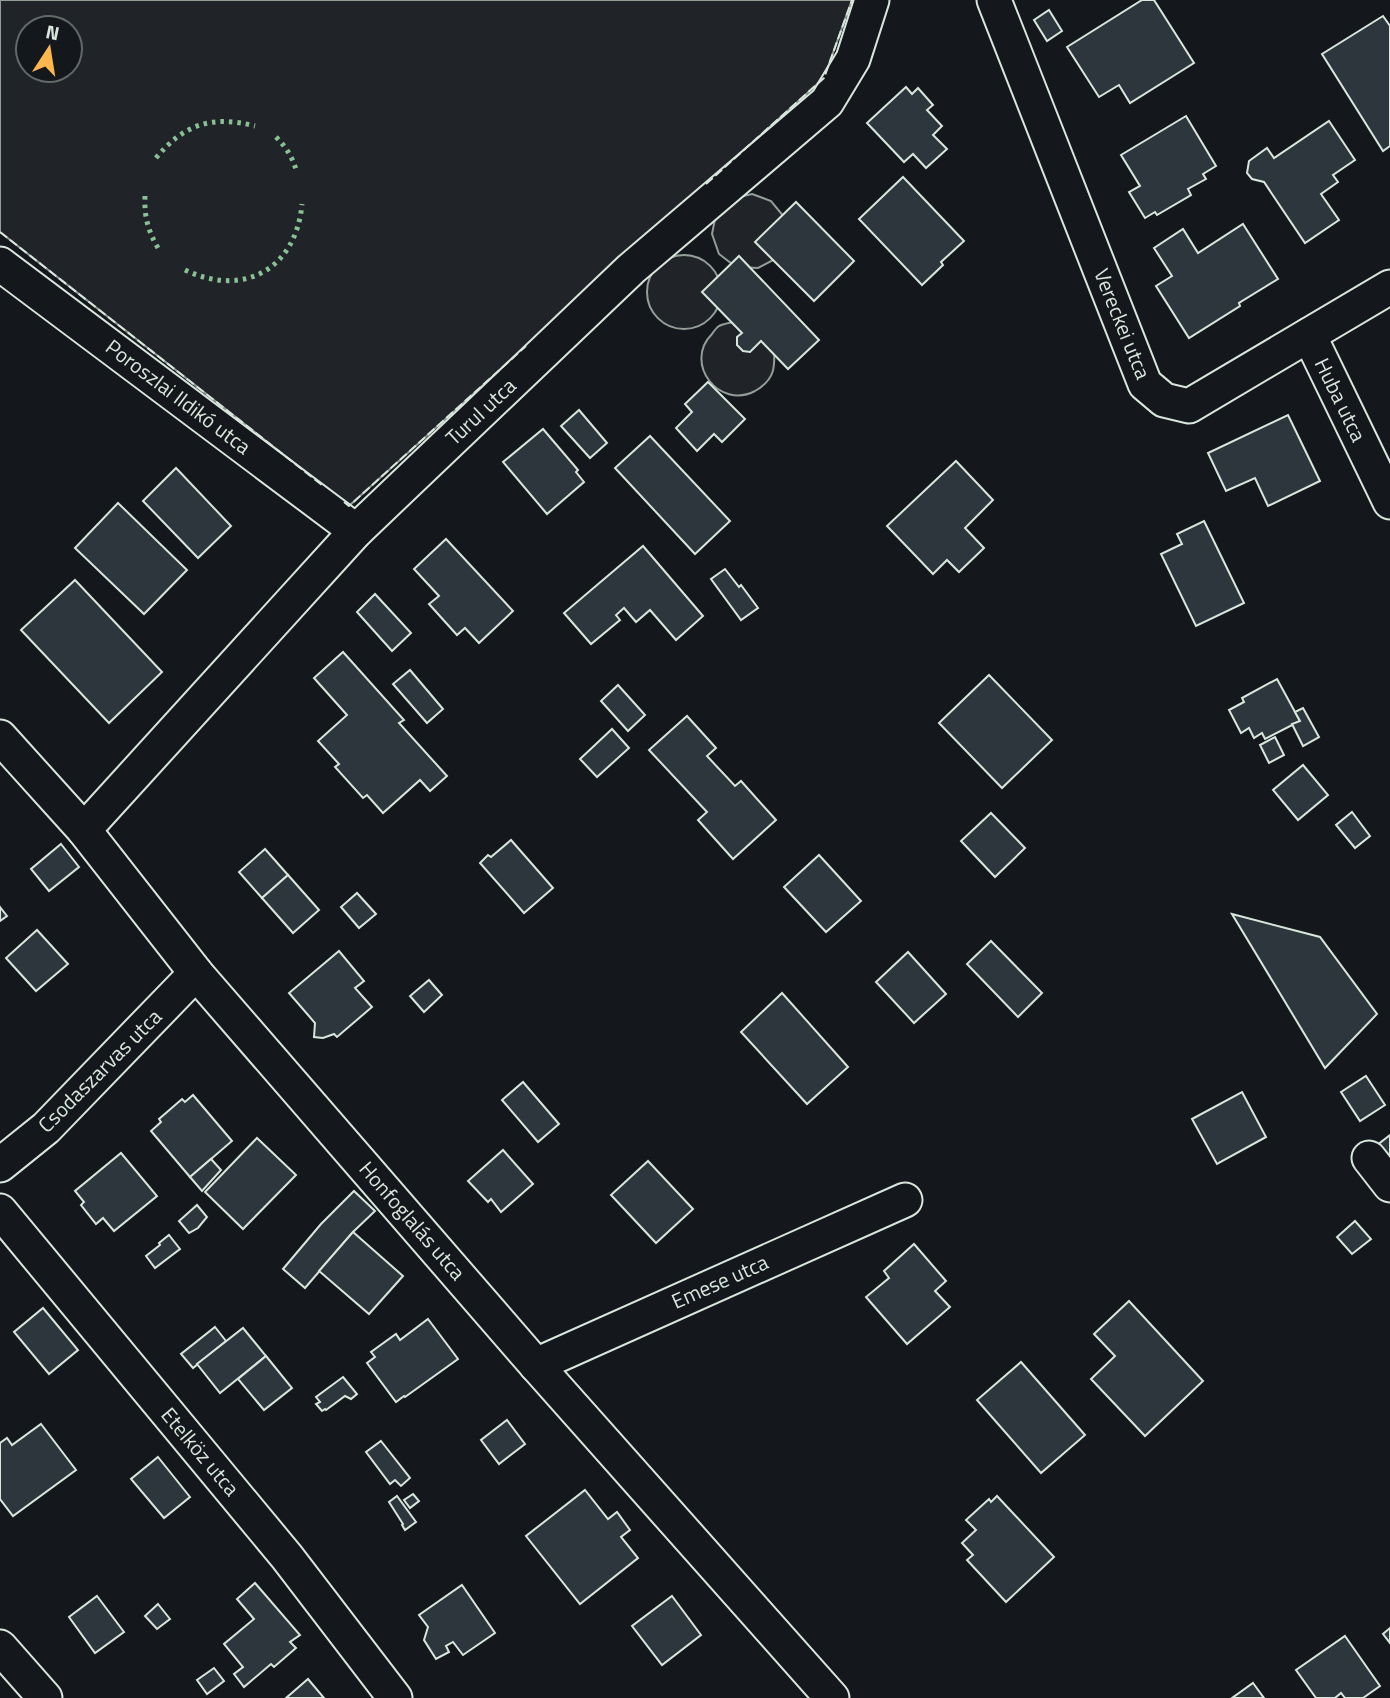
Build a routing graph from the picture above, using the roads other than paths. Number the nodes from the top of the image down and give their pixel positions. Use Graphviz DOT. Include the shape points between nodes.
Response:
graph roads {
  1 [pos="872,0"];
  2 [pos="994,0"];
  3 [pos="0,264"];
  4 [pos="1390,287"];
  5 [pos="1309,335"];
  6 [pos="1390,502"];
  7 [pos="355,531"];
  8 [pos="0,737"];
  9 [pos="84,830"];
  10 [pos="196,973"];
  11 [pos="1369,1158"];
  12 [pos="0,1165"];
  13 [pos="1390,1185"];
  14 [pos="905,1200"];
  15 [pos="0,1211"];
  16 [pos="536,1364"];
  17 [pos="0,1647"];
  18 [pos="45,1698"];
  19 [pos="395,1698"];
  20 [pos="832,1698"];
  1 -- 7 [label="street, Turul utca" via="853,59 827,102 631,270"];
  2 -- 5 [label="street, Vereckei utca" via="1145,384 1164,400 1189,406"];
  3 -- 7 [label="street, Poroszlai Ildikó utca"];
  4 -- 5 [label="street, Vereckei utca"];
  5 -- 6 [label="street, Huba utca"];
  7 -- 9 [label="street, Turul utca"];
  8 -- 9 [label="street, Honfoglalás utca"];
  9 -- 10 [label="street, Honfoglalás utca"];
  10 -- 12 [label="street, Csodaszarvas utca" via="46,1128"];
  10 -- 16 [label="street, Honfoglalás utca"];
  11 -- 13 [label="street"];
  14 -- 16 [label="street, Emese utca"];
  15 -- 19 [label="street, Etelköz utca" via="287,1557"];
  16 -- 20 [label="street, Honfoglalás utca"];
  17 -- 18 [label="street"];
}
